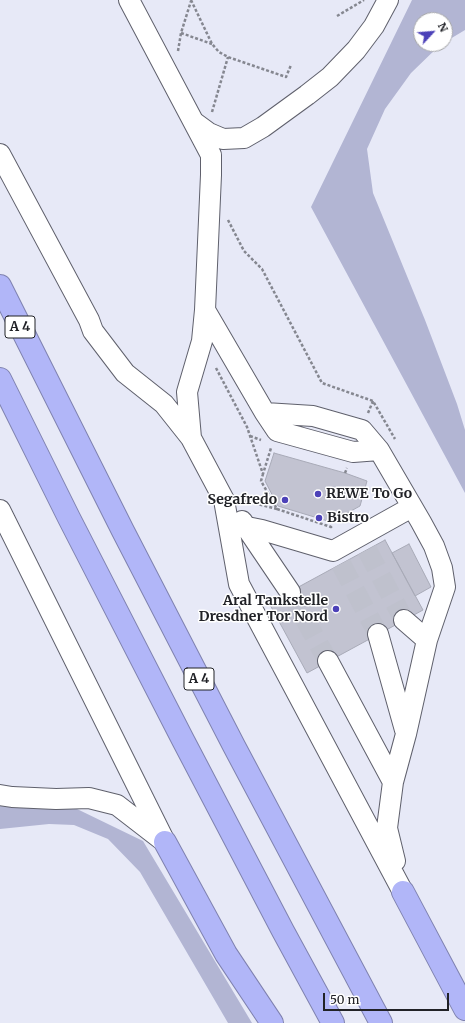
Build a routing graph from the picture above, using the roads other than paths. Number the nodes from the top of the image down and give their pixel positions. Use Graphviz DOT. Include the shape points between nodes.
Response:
graph roads {
  1 [pos="128,0"];
  2 [pos="388,0"];
  3 [pos="203,118"];
  4 [pos="0,154"];
  5 [pos="0,286"];
  6 [pos="205,310"];
  7 [pos="0,379"];
  8 [pos="191,438"];
  9 [pos="224,500"];
  10 [pos="412,506"];
  11 [pos="0,510"];
  12 [pos="247,527"];
  13 [pos="290,592"];
  14 [pos="404,620"];
  15 [pos="378,634"];
  16 [pos="427,640"];
  17 [pos="328,661"];
  18 [pos="406,734"];
  19 [pos="393,782"];
  20 [pos="0,795"];
  21 [pos="165,842"];
  22 [pos="402,892"];
  23 [pos="465,1009"];
  24 [pos="272,1023"];
  25 [pos="333,1023"];
  26 [pos="381,1023"];
  1 -- 3 [label="lane"];
  2 -- 3 [label="lane" via="374,26 356,50 330,77 263,128 244,138 223,139 209,133"];
  3 -- 6 [label="lane" via="211,155"];
  4 -- 8 [label="lane" via="93,331 125,373 164,404"];
  5 -- 26 [label="highway, A 4" via="234,746"];
  6 -- 8 [label="lane" via="202,341 187,392"];
  6 -- 10 [label="lane" via="265,413 312,416 362,430 379,450"];
  7 -- 25 [label="highway" via="183,740"];
  8 -- 9 [label="lane"];
  9 -- 12 [label="lane"];
  9 -- 22 [label="lane" via="239,584"];
  10 -- 12 [label="lane" via="363,543 337,558 262,530"];
  10 -- 16 [label="lane" via="434,546 445,586"];
  11 -- 21 [label="lane"];
  12 -- 13 [label="lane"];
  14 -- 16 [label="lane"];
  15 -- 18 [label="lane"];
  16 -- 18 [label="lane"];
  17 -- 19 [label="lane"];
  18 -- 19 [label="lane"];
  19 -- 22 [label="lane" via="387,828"];
  20 -- 21 [label="lane" via="56,799 89,798 117,805"];
  21 -- 24 [label="highway" via="226,954"];
  22 -- 23 [label="highway"];
}
